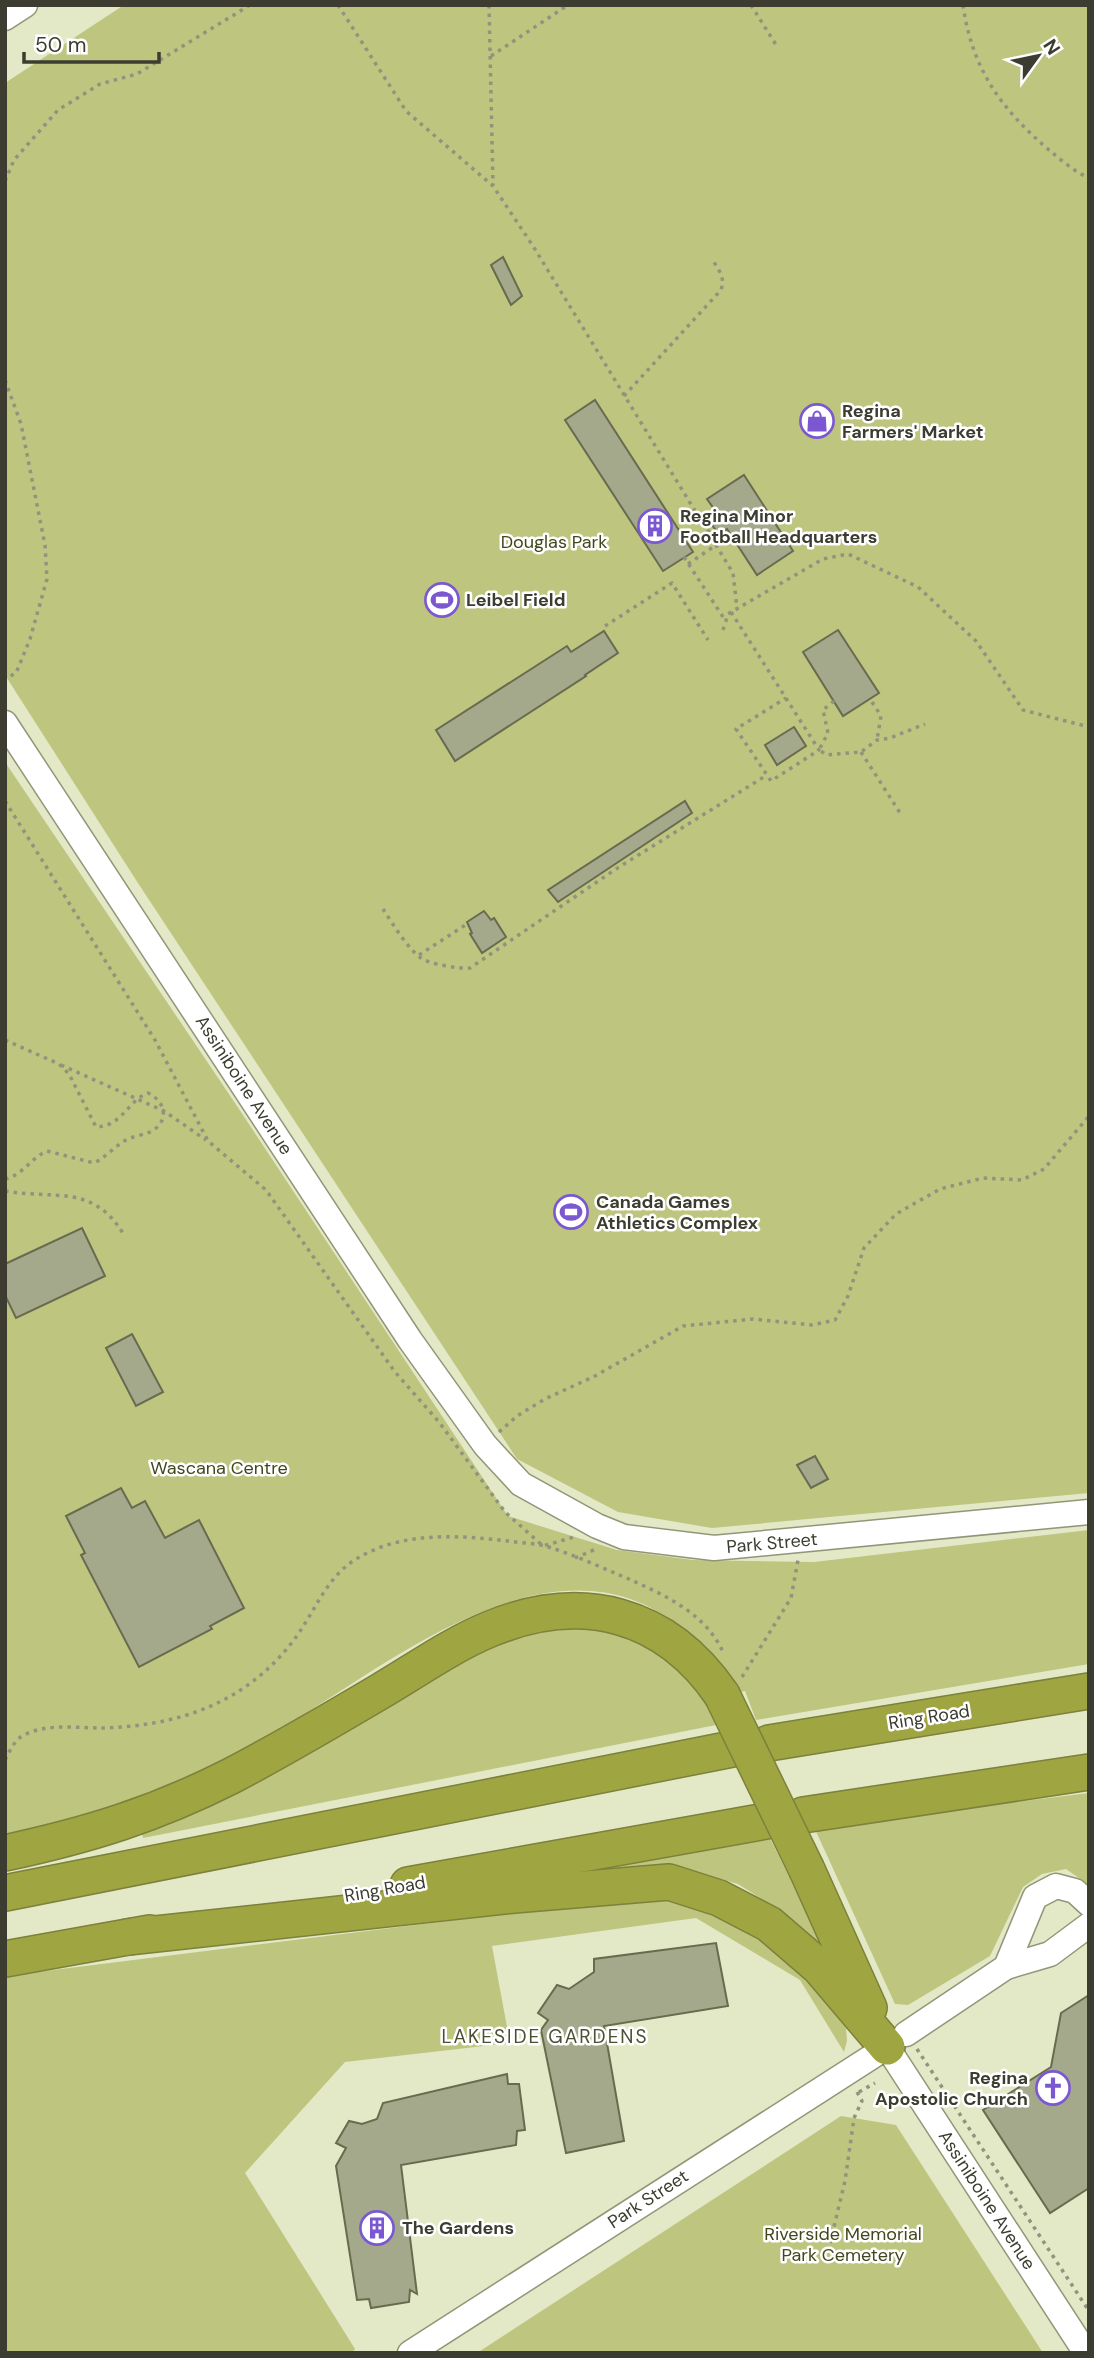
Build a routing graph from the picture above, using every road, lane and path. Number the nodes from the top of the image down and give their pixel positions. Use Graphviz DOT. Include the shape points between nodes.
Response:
graph roads {
  1 [pos="25,5"];
  2 [pos="250,5"];
  3 [pos="338,5"];
  4 [pos="489,5"];
  5 [pos="568,5"];
  6 [pos="683,5"];
  7 [pos="711,5"];
  8 [pos="751,5"];
  9 [pos="963,5"];
  10 [pos="5,18"];
  11 [pos="778,48"];
  12 [pos="491,56"];
  13 [pos="1089,178"];
  14 [pos="5,181"];
  15 [pos="493,186"];
  16 [pos="714,262"];
  17 [pos="5,380"];
  18 [pos="624,396"];
  19 [pos="714,528"];
  20 [pos="707,532"];
  21 [pos="716,545"];
  22 [pos="684,557"];
  23 [pos="688,564"];
  24 [pos="737,608"];
  25 [pos="731,612"];
  26 [pos="724,620"];
  27 [pos="606,626"];
  28 [pos="723,630"];
  29 [pos="708,640"];
  30 [pos="5,679"];
  31 [pos="786,698"];
  32 [pos="834,701"];
  33 [pos="872,702"];
  34 [pos="5,723"];
  35 [pos="925,724"];
  36 [pos="1089,727"];
  37 [pos="877,740"];
  38 [pos="819,750"];
  39 [pos="861,752"];
  40 [pos="767,775"];
  41 [pos="5,801"];
  42 [pos="902,817"];
  43 [pos="383,909"];
  44 [pos="467,924"];
  45 [pos="419,956"];
  46 [pos="5,1040"];
  47 [pos="59,1064"];
  48 [pos="138,1099"];
  49 [pos="164,1111"];
  50 [pos="1089,1116"];
  51 [pos="208,1141"];
  52 [pos="5,1179"];
  53 [pos="5,1191"];
  54 [pos="124,1235"];
  55 [pos="485,1445"];
  56 [pos="1089,1511"];
  57 [pos="802,1540"];
  58 [pos="543,1546"];
  59 [pos="729,1681"];
  60 [pos="1089,1691"];
  61 [pos="769,1743"];
  62 [pos="732,1749"];
  63 [pos="5,1760"];
  64 [pos="1089,1772"];
  65 [pos="803,1815"];
  66 [pos="766,1821"];
  67 [pos="5,1853"];
  68 [pos="5,1893"];
  69 [pos="1089,1904"];
  70 [pos="1089,1925"];
  71 [pos="128,1937"];
  72 [pos="5,1959"];
  73 [pos="1006,1967"];
  74 [pos="897,2040"];
  75 [pos="875,2082"];
  76 [pos="858,2093"];
  77 [pos="862,2102"];
  78 [pos="830,2243"];
  79 [pos="1089,2311"];
  80 [pos="410,2353"];
  81 [pos="1086,2353"];
  1 -- 10 [label="street"];
  2 -- 14 [label="path" via="137,75 100,84 58,110 14,160"];
  3 -- 15 [label="path" via="406,111"];
  4 -- 12 [label="path"];
  5 -- 12 [label="path"];
  6 -- 7 [label="path"];
  8 -- 11 [label="path"];
  9 -- 13 [label="path" via="965,23 988,84 1021,126"];
  12 -- 15 [label="path"];
  15 -- 18 [label="path"];
  16 -- 18 [label="path" via="722,274 721,290"];
  17 -- 30 [label="path" via="21,424 45,545 47,579 16,673"];
  18 -- 20 [label="path"];
  19 -- 20 [label="path"];
  20 -- 21 [label="path"];
  21 -- 23 [label="path"];
  21 -- 24 [label="path" via="733,573"];
  22 -- 23 [label="path"];
  23 -- 26 [label="path"];
  24 -- 25 [label="path"];
  24 -- 36 [label="path" via="822,559 848,554 918,587 976,641 1023,710"];
  25 -- 26 [label="path"];
  25 -- 31 [label="path"];
  26 -- 28 [label="path"];
  27 -- 29 [label="path" via="672,583"];
  31 -- 38 [label="path"];
  31 -- 40 [label="path" via="736,729"];
  32 -- 38 [label="path" via="823,710 828,733"];
  33 -- 37 [label="path" via="881,716"];
  34 -- 55 [label="street, Assiniboine Avenue" via="410,1340"];
  35 -- 37 [label="path"];
  37 -- 39 [label="path"];
  38 -- 39 [label="path" via="827,755"];
  38 -- 40 [label="path" via="771,781"];
  39 -- 42 [label="path"];
  40 -- 45 [label="path" via="615,869 470,968"];
  41 -- 51 [label="path" via="155,1040"];
  43 -- 45 [label="path"];
  44 -- 45 [label="path"];
  46 -- 47 [label="path"];
  47 -- 48 [label="path"];
  47 -- 48 [label="path" via="69,1074 96,1127 111,1125"];
  48 -- 49 [label="path"];
  48 -- 49 [label="path" via="148,1093 162,1103"];
  49 -- 51 [label="path"];
  49 -- 52 [label="path" via="151,1131 129,1138 94,1163 47,1151"];
  50 -- 55 [label="path" via="1044,1169 1022,1180 983,1178 940,1189 896,1214 864,1248 835,1320 812,1325 753,1319 683,1326 545,1399 517,1416"];
  51 -- 58 [label="path" via="266,1190 394,1372 439,1422 505,1512"];
  53 -- 54 [label="path" via="78,1197 101,1208"];
  55 -- 57 [label="street, Park Street" via="521,1484 624,1537 714,1548"];
  56 -- 57 [label="street, Park Street"];
  57 -- 59 [label="path" via="791,1598"];
  58 -- 59 [label="path" via="656,1591 697,1616 708,1627"];
  58 -- 63 [label="path" via="445,1537 409,1539 379,1548 338,1573 294,1640 262,1674 224,1699 167,1721 31,1732 16,1740"];
  59 -- 67 [label="highway" via="669,1639 622,1616 549,1612 489,1629 284,1749 186,1798 93,1833"];
  59 -- 74 [label="highway, bridge" via="807,1870"];
  60 -- 61 [label="highway, Ring Road"];
  62 -- 68 [label="highway"];
  64 -- 65 [label="highway"];
  66 -- 71 [label="highway, Ring Road"];
  69 -- 73 [label="street" via="1075,1891 1056,1886 1035,1897"];
  70 -- 73 [label="street, Park Street" via="1050,1954"];
  71 -- 72 [label="highway, Ring Road"];
  71 -- 74 [label="highway" via="669,1882 719,1898 769,1924"];
  73 -- 74 [label="street, Park Street"];
  74 -- 79 [label="path"];
  74 -- 80 [label="street, Park Street"];
  74 -- 81 [label="street, Assiniboine Avenue"];
  75 -- 76 [label="path"];
  77 -- 78 [label="path" via="853,2118 845,2181"];
}
